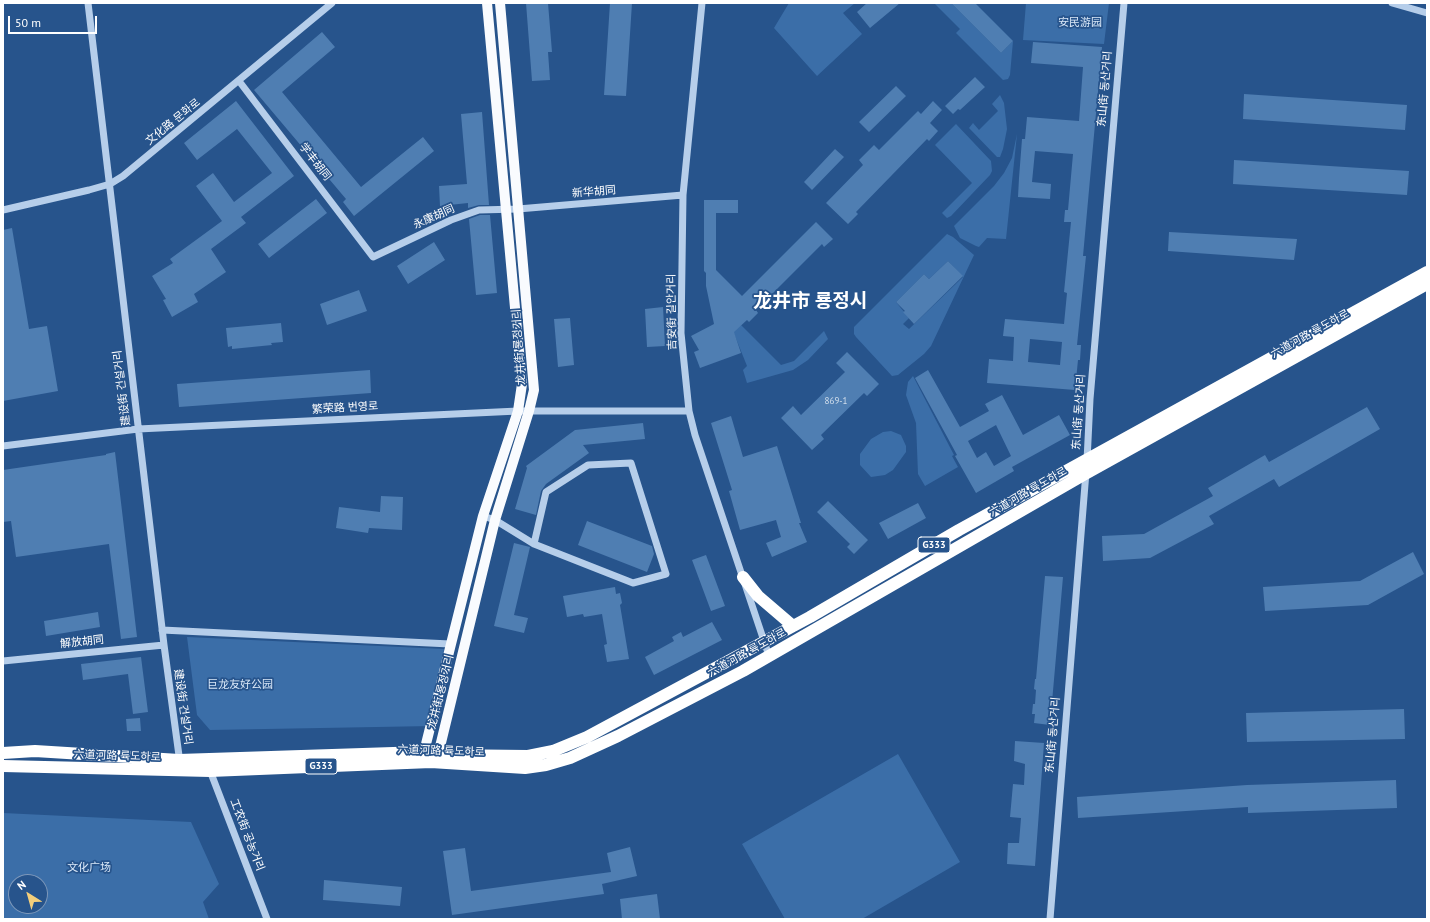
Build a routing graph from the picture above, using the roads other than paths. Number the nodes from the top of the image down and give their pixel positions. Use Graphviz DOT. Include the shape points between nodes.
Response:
graph roads {
  1 [pos="88,3"];
  2 [pos="332,3"];
  3 [pos="487,3"];
  4 [pos="500,3"];
  5 [pos="702,3"];
  6 [pos="1124,3"];
  7 [pos="1392,3"];
  8 [pos="1427,13"];
  9 [pos="239,82"];
  10 [pos="110,184"];
  11 [pos="683,195"];
  12 [pos="3,210"];
  13 [pos="507,210"];
  14 [pos="518,210"];
  15 [pos="373,257"];
  16 [pos="1427,272"];
  17 [pos="1427,284"];
  18 [pos="518,411"];
  19 [pos="529,411"];
  20 [pos="689,411"];
  21 [pos="138,429"];
  22 [pos="3,446"];
  23 [pos="1087,461"];
  24 [pos="1085,474"];
  25 [pos="483,516"];
  26 [pos="495,520"];
  27 [pos="534,544"];
  28 [pos="743,577"];
  29 [pos="793,626"];
  30 [pos="162,630"];
  31 [pos="765,641"];
  32 [pos="450,644"];
  33 [pos="164,645"];
  34 [pos="769,656"];
  35 [pos="3,661"];
  36 [pos="5,750"];
  37 [pos="424,752"];
  38 [pos="206,759"];
  39 [pos="435,759"];
  40 [pos="180,765"];
  41 [pos="3,766"];
  42 [pos="210,771"];
  43 [pos="267,919"];
  44 [pos="1050,919"];
  1 -- 10 [label="street, 建设街 건설거리"];
  2 -- 9 [label="street, 文化路 문화로"];
  3 -- 13 [label="main road, 龙井街 룡정거리"];
  4 -- 14 [label="main road, 龙井街 룡정거리"];
  5 -- 11 [label="street, 吉安街 길안거리"];
  6 -- 23 [label="street, 东山街 동산거리"];
  7 -- 8 [label="street"];
  9 -- 10 [label="street, 文化路 문화로"];
  9 -- 15 [label="street, 学丰胡同"];
  10 -- 12 [label="street, 文化路 문화로"];
  10 -- 21 [label="street, 建设街 건설거리"];
  11 -- 14 [label="street, 新华胡同"];
  11 -- 20 [label="street, 吉安街 길안거리" via="681,333"];
  13 -- 14 [label="street, 新华胡同"];
  13 -- 15 [label="street, 永康胡同" via="479,210 451,220"];
  13 -- 18 [label="main road, 龙井街 룡정거리" via="522,384"];
  14 -- 19 [label="main road, 龙井街 룡정거리" via="534,373 534,390"];
  16 -- 23 [label="highway, 六道河路 륙도하로 / G333"];
  17 -- 24 [label="highway, 六道河路 륙도하로 / G333"];
  18 -- 19 [label="street, 繁荣路 번영로"];
  18 -- 21 [label="street, 繁荣路 번영로"];
  18 -- 25 [label="main road, 龙井街 룡정거리"];
  19 -- 20 [label="street, 繁荣路 번영로"];
  19 -- 26 [label="main road, 龙井街 룡정거리"];
  20 -- 28 [label="street, 吉安街 길안거리"];
  21 -- 22 [label="street, 繁荣路 번영로"];
  21 -- 30 [label="street, 建设街 건설거리"];
  23 -- 24 [label="street, 东山街 동산거리"];
  23 -- 29 [label="highway, 六道河路 륙도하로 / G333" via="959,530"];
  24 -- 34 [label="highway, 六道河路 륙도하로 / G333"];
  24 -- 44 [label="street, 东山街 동산거리"];
  25 -- 26 [label="street"];
  25 -- 32 [label="main road, 龙井街 룡정거리"];
  26 -- 27 [label="street"];
  26 -- 39 [label="main road, 龙井街 룡정거리"];
  27 -- 27 [label="street" via="633,583 666,574 631,463 588,465 546,492"];
  28 -- 29 [label="highway" via="758,596"];
  28 -- 31 [label="street, 吉安街 길안거리"];
  29 -- 31 [label="highway, 六道河路 륙도하로 / G333"];
  30 -- 32 [label="street"];
  30 -- 33 [label="street, 建设街 건설거리"];
  31 -- 34 [label="street, 吉安街 길안거리"];
  31 -- 39 [label="highway, 六道河路 륙도하로 / G333" via="587,737 553,751 528,756"];
  32 -- 37 [label="main road, 龙井街 룡정거리"];
  33 -- 35 [label="street, 解放胡同"];
  33 -- 40 [label="street, 建设街 건설거리"];
  34 -- 39 [label="highway, 六道河路 륙도하로 / G333" via="618,736 570,758 525,768"];
  36 -- 40 [label="highway, 六道河路 륙도하로 / G333"];
  37 -- 38 [label="highway, 六道河路 륙도하로 / G333"];
  37 -- 39 [label="highway, 六道河路 륙도하로 / G333"];
  38 -- 40 [label="highway, 六道河路 륙도하로 / G333"];
  38 -- 42 [label="street, 工农街 공농거리"];
  39 -- 42 [label="highway, 六道河路 륙도하로 / G333"];
  40 -- 41 [label="highway, 六道河路 륙도하로 / G333"];
  40 -- 42 [label="highway, 六道河路 륙도하로 / G333"];
  42 -- 43 [label="street, 工农街 공농거리"];
}
